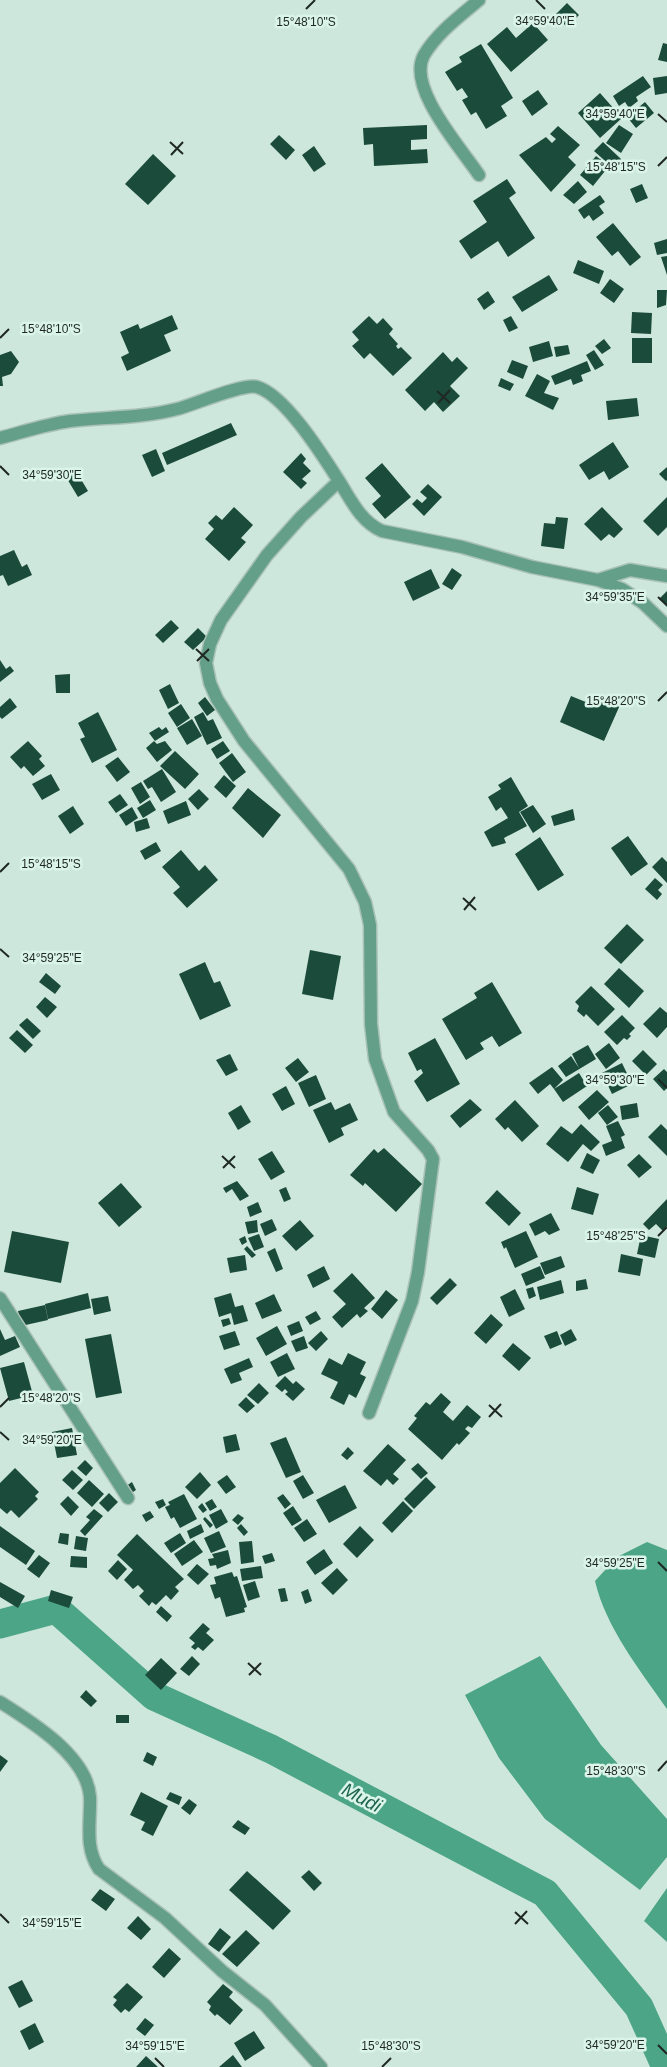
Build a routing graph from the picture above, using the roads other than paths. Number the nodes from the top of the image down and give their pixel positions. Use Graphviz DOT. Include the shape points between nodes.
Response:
graph roads {
  1 [pos="479,0"];
  2 [pos="479,176"];
  3 [pos="0,438"];
  4 [pos="339,481"];
  5 [pos="667,576"];
  6 [pos="598,580"];
  7 [pos="667,626"];
  8 [pos="0,1298"];
  9 [pos="370,1413"];
  10 [pos="128,1498"];
  11 [pos="0,1702"];
  12 [pos="321,2067"];
  1 -- 2 [label="street" via="448,27 424,55 419,74 426,97"];
  3 -- 4 [label="street" via="68,421 152,414 256,387 269,393 308,434"];
  4 -- 6 [label="street" via="360,514 371,526 382,531"];
  4 -- 9 [label="street" via="266,555 221,620 206,663 217,699 244,741 349,869 365,902 370,925 371,1024 375,1059 394,1112 433,1159 412,1301"];
  5 -- 6 [label="street" via="630,570"];
  6 -- 7 [label="street" via="622,589 643,603"];
  8 -- 10 [label="street"];
  11 -- 12 [label="street" via="59,1746 82,1771 90,1796 90,1849 99,1868 165,1918 222,1971 266,2005"];
}
